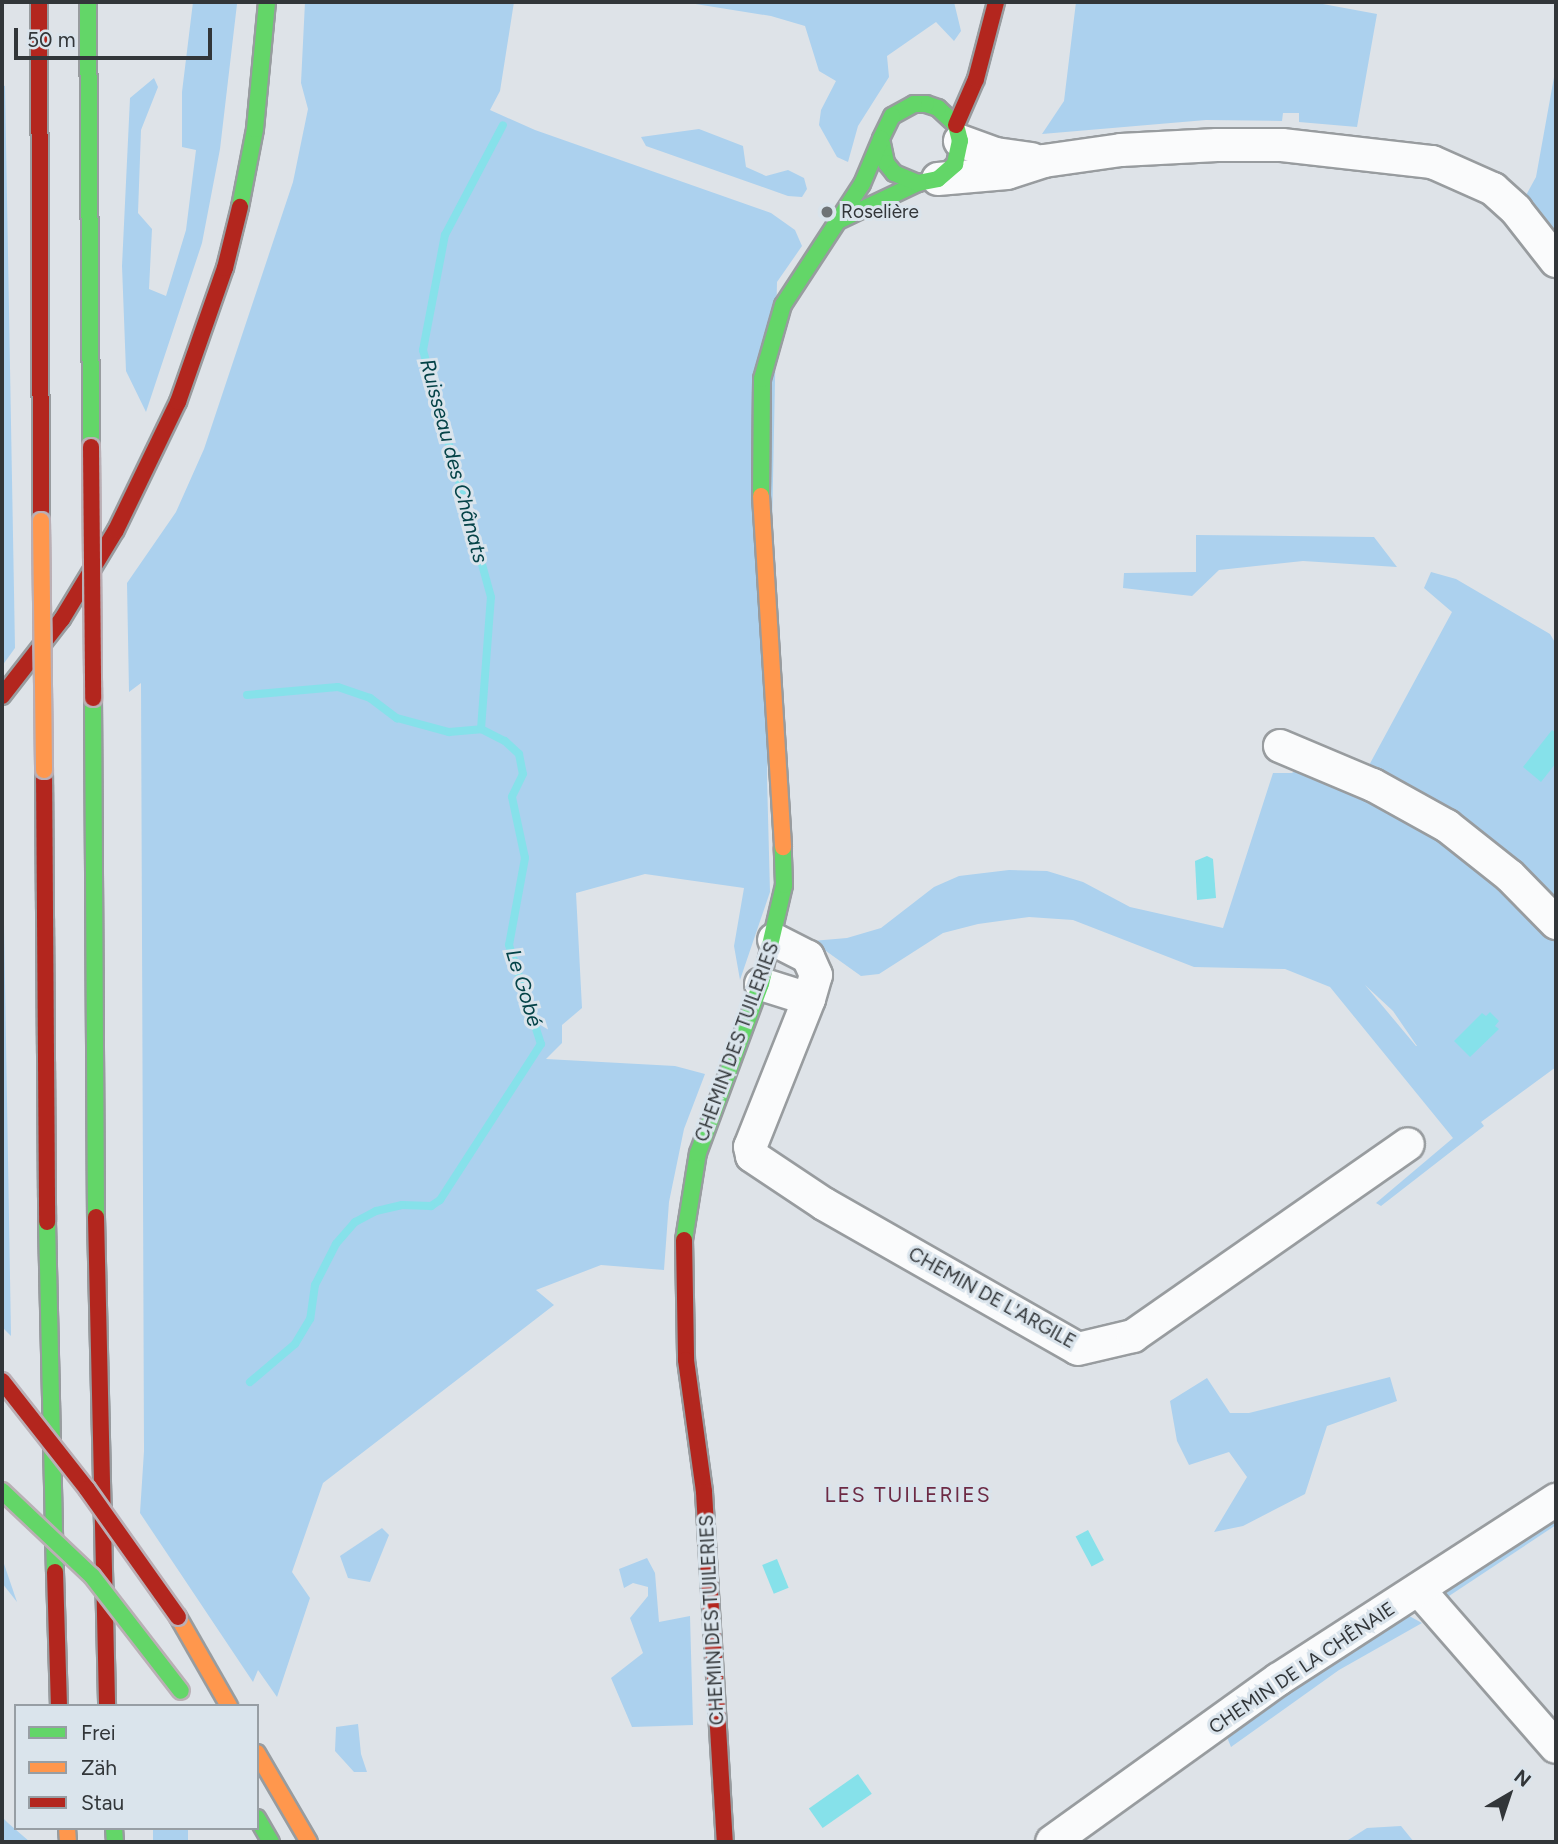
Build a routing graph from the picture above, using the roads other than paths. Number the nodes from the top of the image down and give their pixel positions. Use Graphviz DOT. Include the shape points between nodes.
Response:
graph roads {
  1 [pos="39,2"];
  2 [pos="88,2"];
  3 [pos="267,2"];
  4 [pos="996,2"];
  5 [pos="983,46"];
  6 [pos="914,104"];
  7 [pos="958,133"];
  8 [pos="881,139"];
  9 [pos="1044,160"];
  10 [pos="928,181"];
  11 [pos="840,220"];
  12 [pos="1556,261"];
  13 [pos="2,696"];
  14 [pos="1280,746"];
  15 [pos="1556,923"];
  16 [pos="774,940"];
  17 [pos="761,984"];
  18 [pos="809,999"];
  19 [pos="1408,1144"];
  20 [pos="2,1381"];
  21 [pos="2,1491"];
  22 [pos="1556,1500"];
  23 [pos="1419,1590"];
  24 [pos="59,1704"];
  25 [pos="107,1704"];
  26 [pos="189,1704"];
  27 [pos="228,1704"];
  28 [pos="1556,1745"];
  29 [pos="259,1756"];
  30 [pos="259,1821"];
  31 [pos="271,1842"];
  32 [pos="309,1842"];
  33 [pos="725,1842"];
  34 [pos="1052,1842"];
  1 -- 24 [label="main road, bridge" via="47,1275"];
  2 -- 25 [label="main road, bridge" via="96,1260"];
  3 -- 13 [label="main road" via="255,129 242,198 225,268 178,402 116,530 62,620"];
  4 -- 5 [label="main road"];
  5 -- 6 [label="main road" via="949,84"];
  5 -- 7 [label="main road"];
  6 -- 7 [label="main road" via="938,108"];
  6 -- 8 [label="main road" via="892,116"];
  7 -- 9 [label="street" via="996,154"];
  7 -- 10 [label="main road" via="955,164"];
  8 -- 10 [label="main road" via="886,163 894,173"];
  8 -- 11 [label="main road, CHEMIN DES TUILERIES"];
  9 -- 10 [label="street" via="1007,173"];
  9 -- 12 [label="street" via="1121,150 1282,145 1432,162 1493,189"];
  10 -- 11 [label="main road, CHEMIN DES TUILERIES"];
  11 -- 16 [label="main road, CHEMIN DES TUILERIES" via="813,253 783,305 762,379 760,477 786,844 785,885"];
  14 -- 15 [label="street" via="1373,785 1447,826 1510,876"];
  16 -- 17 [label="main road, CHEMIN DES TUILERIES"];
  16 -- 18 [label="street, CHEMIN DE L'ARGILE" via="808,957 816,975"];
  17 -- 18 [label="street"];
  17 -- 33 [label="main road, CHEMIN DES TUILERIES" via="708,1120 691,1183 683,1247 686,1360 704,1492"];
  18 -- 19 [label="street, CHEMIN DE L'ARGILE" via="750,1147 752,1156 824,1204 1078,1349 1133,1336"];
  20 -- 27 [label="main road, bridge" via="87,1489 178,1617"];
  21 -- 26 [label="main road, bridge" via="92,1576"];
  22 -- 23 [label="street, CHEMIN DE LA CHÊNAIE"];
  23 -- 28 [label="street"];
  23 -- 34 [label="street, CHEMIN DE LA CHÊNAIE" via="1279,1679"];
  29 -- 32 [label="main road"];
  30 -- 31 [label="main road"];
}
